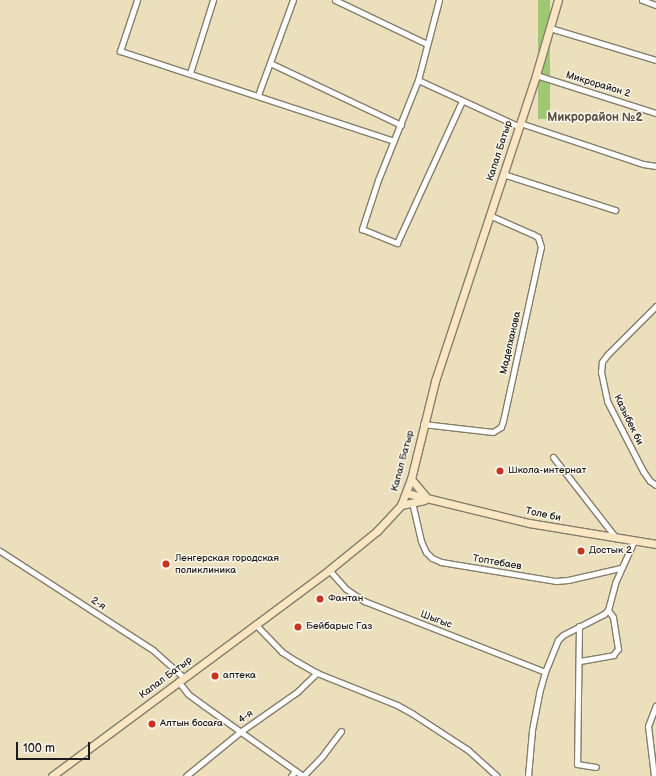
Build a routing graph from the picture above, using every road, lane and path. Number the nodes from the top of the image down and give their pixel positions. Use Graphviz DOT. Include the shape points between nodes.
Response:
graph roads {
  1 [pos="137,0"];
  2 [pos="213,0"];
  3 [pos="293,0"];
  4 [pos="335,0"];
  5 [pos="439,0"];
  6 [pos="558,0"];
  7 [pos="642,0"];
  8 [pos="656,4"];
  9 [pos="550,28"];
  10 [pos="427,44"];
  11 [pos="656,60"];
  12 [pos="270,62"];
  13 [pos="190,73"];
  14 [pos="536,75"];
  15 [pos="418,80"];
  16 [pos="258,95"];
  17 [pos="462,101"];
  18 [pos="656,113"];
  19 [pos="400,125"];
  20 [pos="519,125"];
  21 [pos="394,141"];
  22 [pos="656,166"];
  23 [pos="503,174"];
  24 [pos="615,210"];
  25 [pos="489,216"];
  26 [pos="656,306"];
  27 [pos="423,424"];
  28 [pos="553,457"];
  29 [pos="411,479"];
  30 [pos="656,485"];
  31 [pos="406,493"];
  32 [pos="428,499"];
  33 [pos="412,502"];
  34 [pos="401,505"];
  35 [pos="616,538"];
  36 [pos="634,541"];
  37 [pos="656,544"];
  38 [pos="0,551"];
  39 [pos="620,568"];
  40 [pos="329,570"];
  41 [pos="608,610"];
  42 [pos="255,624"];
  43 [pos="579,626"];
  44 [pos="580,661"];
  45 [pos="545,672"];
  46 [pos="317,673"];
  47 [pos="180,679"];
  48 [pos="656,705"];
  49 [pos="341,730"];
  50 [pos="240,732"];
  51 [pos="596,767"];
  52 [pos="295,771"];
  53 [pos="52,776"];
  54 [pos="186,776"];
  55 [pos="291,776"];
  56 [pos="498,776"];
  57 [pos="528,776"];
  58 [pos="654,776"];
  1 -- 13 [label="street" via="120,51"];
  2 -- 13 [label="street"];
  3 -- 12 [label="street"];
  4 -- 10 [label="street"];
  5 -- 10 [label="street"];
  6 -- 9 [label="main road, Капал Батыр"];
  7 -- 8 [label="street"];
  9 -- 11 [label="street"];
  9 -- 14 [label="main road, Капал Батыр"];
  10 -- 15 [label="street"];
  12 -- 16 [label="street"];
  12 -- 19 [label="street"];
  13 -- 16 [label="street"];
  14 -- 18 [label="street, Микрорайон 2"];
  14 -- 20 [label="main road, Капал Батыр"];
  15 -- 17 [label="street"];
  15 -- 19 [label="street"];
  16 -- 21 [label="street"];
  17 -- 20 [label="street"];
  17 -- 21 [label="street" via="397,243 362,229"];
  19 -- 21 [label="street"];
  20 -- 22 [label="street"];
  20 -- 23 [label="main road, Капал Батыр"];
  23 -- 24 [label="street"];
  23 -- 25 [label="main road, Капал Батыр"];
  25 -- 27 [label="main road, Капал Батыр"];
  25 -- 27 [label="street, Маделханова" via="538,237 541,247 503,421 493,432"];
  26 -- 30 [label="street, Казыбек би" via="607,355 602,362 601,372 607,401 643,471"];
  27 -- 29 [label="main road, Капал Батыр"];
  28 -- 35 [label="street"];
  29 -- 31 [label="main road, Капал Батыр"];
  29 -- 32 [label="main road"];
  31 -- 32 [label="main road, Толе би"];
  31 -- 34 [label="main road, Капал Батыр"];
  32 -- 33 [label="main road"];
  32 -- 35 [label="main road, Толе би" via="529,523"];
  33 -- 34 [label="main road"];
  33 -- 39 [label="street, Топтебаев" via="426,552 441,562 556,581"];
  34 -- 40 [label="main road, Капал Батыр" via="377,531"];
  35 -- 36 [label="main road, Толе би"];
  36 -- 37 [label="main road, Толе би"];
  36 -- 39 [label="street"];
  38 -- 47 [label="street, 2-я" via="153,650"];
  39 -- 41 [label="street"];
  40 -- 42 [label="main road, Капал Батыр"];
  40 -- 45 [label="street, Шыгыс" via="346,589 364,601"];
  41 -- 43 [label="street"];
  41 -- 44 [label="street" via="613,617 618,649 613,655"];
  42 -- 46 [label="street" via="282,652"];
  42 -- 47 [label="main road, Капал Батыр"];
  43 -- 44 [label="street"];
  43 -- 45 [label="street" via="558,640"];
  44 -- 51 [label="street" via="577,764"];
  45 -- 57 [label="street" via="532,730"];
  46 -- 50 [label="street, 4-я" via="297,692"];
  46 -- 56 [label="street" via="413,714 468,750"];
  47 -- 50 [label="street, 2-я" via="188,694"];
  47 -- 53 [label="main road, Капал Батыр"];
  48 -- 58 [label="street" via="648,726"];
  49 -- 52 [label="street" via="323,755 303,776"];
  50 -- 52 [label="street, 2-я"];
  50 -- 54 [label="street, 4-я"];
  52 -- 55 [label="street"];
}
